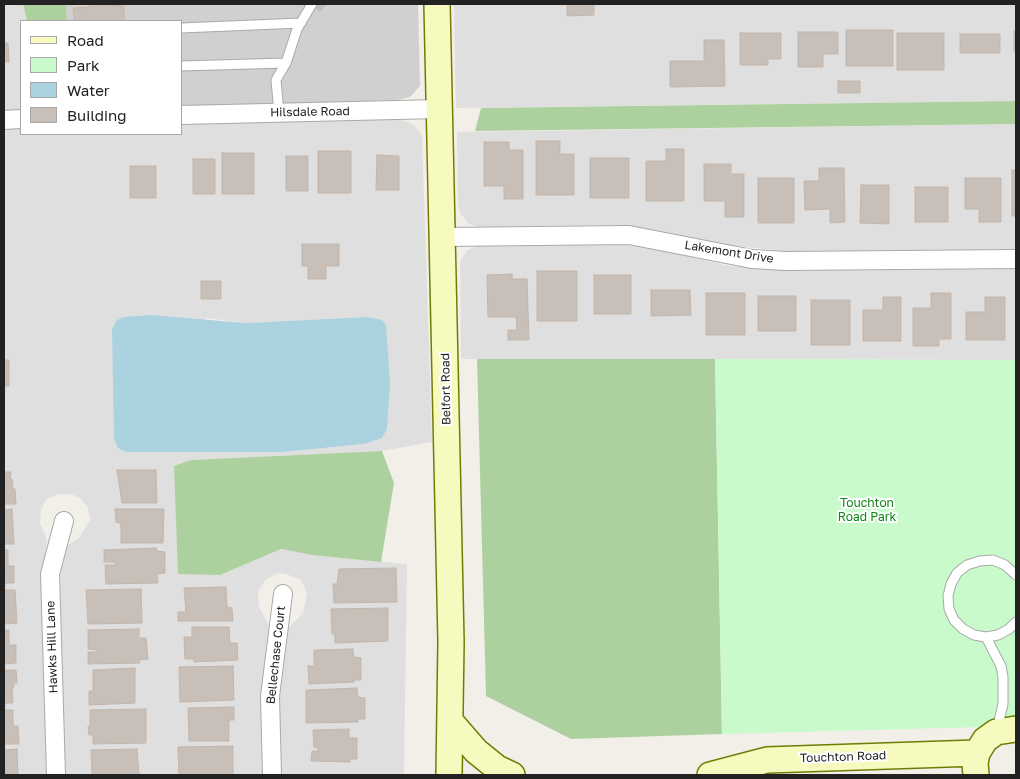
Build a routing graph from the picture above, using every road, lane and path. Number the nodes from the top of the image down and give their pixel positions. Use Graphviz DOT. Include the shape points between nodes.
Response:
graph roads {
  1 [pos="312,4"];
  2 [pos="437,4"];
  3 [pos="301,23"];
  4 [pos="182,28"];
  5 [pos="286,63"];
  6 [pos="182,66"];
  7 [pos="439,109"];
  8 [pos="278,113"];
  9 [pos="182,115"];
  10 [pos="20,119"];
  11 [pos="4,120"];
  12 [pos="443,237"];
  13 [pos="1016,258"];
  14 [pos="64,521"];
  15 [pos="1016,575"];
  16 [pos="282,594"];
  17 [pos="1016,622"];
  18 [pos="986,636"];
  19 [pos="450,721"];
  20 [pos="1006,730"];
  21 [pos="977,764"];
  22 [pos="56,775"];
  23 [pos="272,775"];
  24 [pos="449,775"];
  25 [pos="512,775"];
  26 [pos="710,775"];
  1 -- 3 [label="lane"];
  2 -- 7 [label="street, Belfort Road"];
  3 -- 4 [label="lane"];
  3 -- 5 [label="lane"];
  5 -- 6 [label="lane"];
  5 -- 8 [label="lane" via="276,80"];
  7 -- 8 [label="street, Hilsdale Road"];
  7 -- 12 [label="street, Belfort Road"];
  8 -- 9 [label="street, Hilsdale Road"];
  10 -- 11 [label="street"];
  12 -- 13 [label="street, Lakemont Drive" via="629,235 752,259 786,261"];
  12 -- 19 [label="street, Belfort Road"];
  14 -- 22 [label="street, Hawks Hill Lane" via="50,574"];
  15 -- 18 [label="lane" via="993,560 980,561 962,569 951,584 949,609 954,620 963,629"];
  16 -- 23 [label="street, Bellechase Court" via="270,696"];
  17 -- 18 [label="lane" via="998,635"];
  18 -- 20 [label="lane" via="1001,666"];
  19 -- 24 [label="street, Belfort Road"];
  19 -- 25 [label="street" via="476,751 496,768"];
  20 -- 21 [label="street, Touchton Road" via="985,740"];
  21 -- 26 [label="street, Touchton Road" via="767,760"];
}
